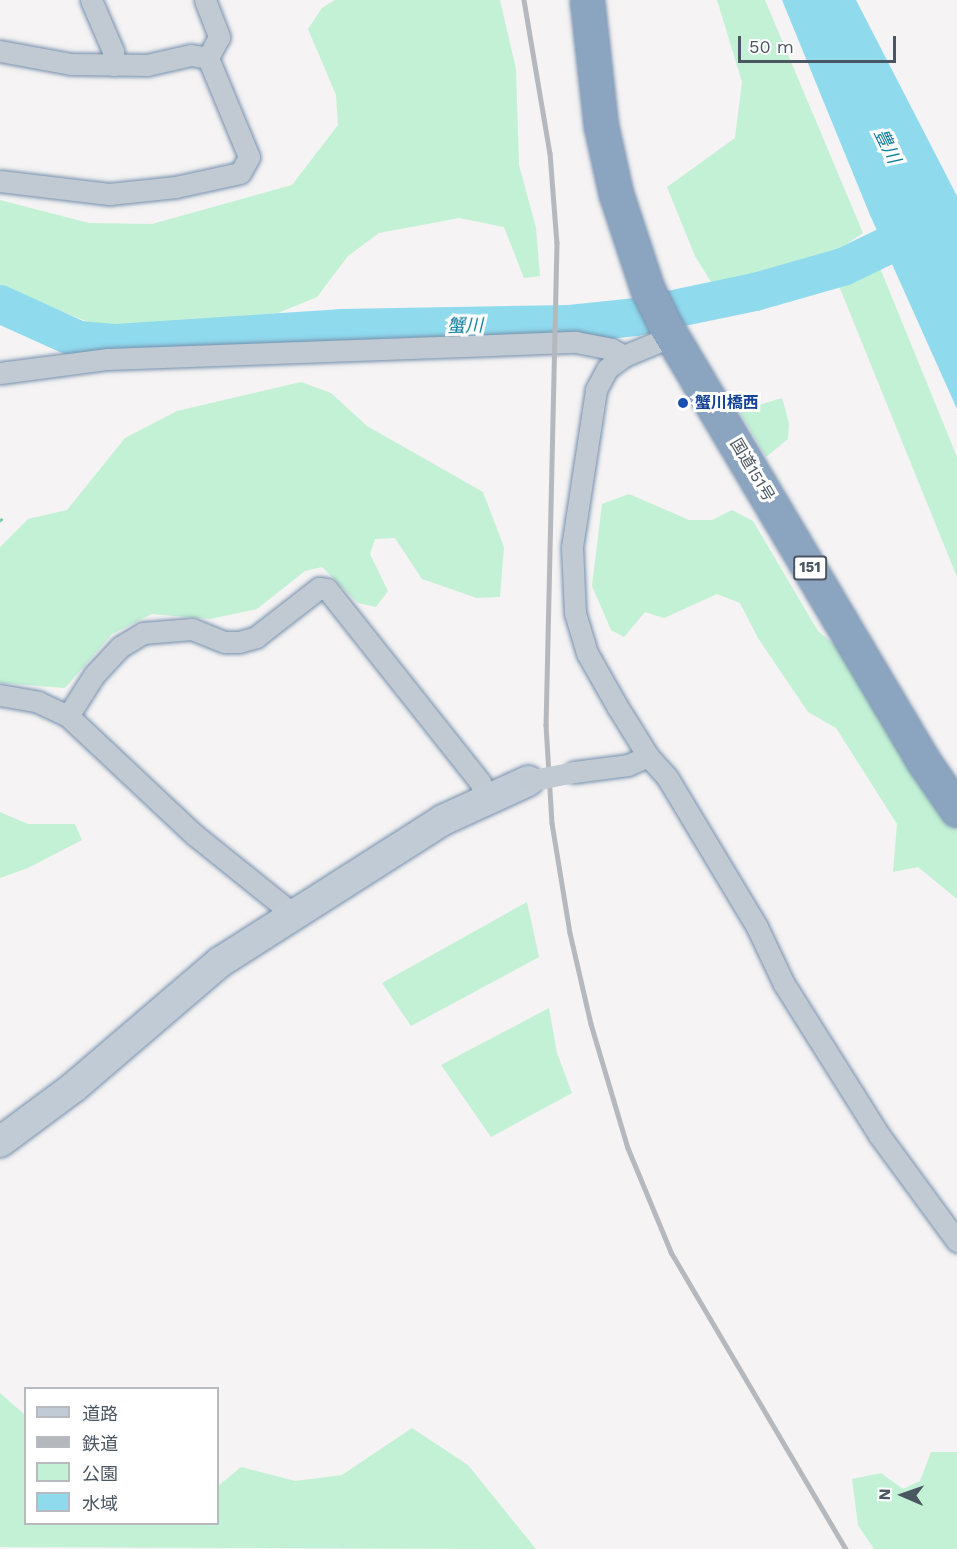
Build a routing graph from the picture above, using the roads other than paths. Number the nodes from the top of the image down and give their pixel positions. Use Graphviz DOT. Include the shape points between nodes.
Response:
graph roads {
  1 [pos="91,0"];
  2 [pos="205,0"];
  3 [pos="587,0"];
  4 [pos="0,51"];
  5 [pos="208,58"];
  6 [pos="114,65"];
  7 [pos="0,181"];
  8 [pos="669,331"];
  9 [pos="624,356"];
  10 [pos="0,373"];
  11 [pos="0,695"];
  12 [pos="68,716"];
  13 [pos="648,756"];
  14 [pos="528,781"];
  15 [pos="487,798"];
  16 [pos="957,810"];
  17 [pos="293,914"];
  18 [pos="0,1142"];
  19 [pos="957,1241"];
  1 -- 6 [label="street" via="113,51"];
  2 -- 5 [label="street" via="219,37"];
  3 -- 8 [label="highway, 国道151号 / 151" via="601,126 616,194 647,288"];
  4 -- 6 [label="street" via="71,64"];
  5 -- 6 [label="street" via="191,55 147,65"];
  5 -- 7 [label="street" via="249,157 240,173 176,187 109,194"];
  8 -- 9 [label="street"];
  8 -- 16 [label="highway, 国道151号 / 151" via="924,762"];
  9 -- 10 [label="street" via="611,349 576,342 108,359"];
  9 -- 13 [label="street" via="607,369 596,390 572,546 571,577 575,613 588,653"];
  11 -- 12 [label="street" via="38,702"];
  12 -- 15 [label="street" via="101,668 120,647 142,633 192,629 225,642 256,638 319,588 327,589 480,782"];
  12 -- 17 [label="street" via="196,836"];
  13 -- 14 [label="street, bridge" via="628,765"];
  13 -- 19 [label="street" via="668,777 757,927 784,984 879,1135"];
  14 -- 15 [label="street"];
  15 -- 17 [label="street" via="443,820"];
  17 -- 18 [label="street" via="220,962 74,1087"];
}
